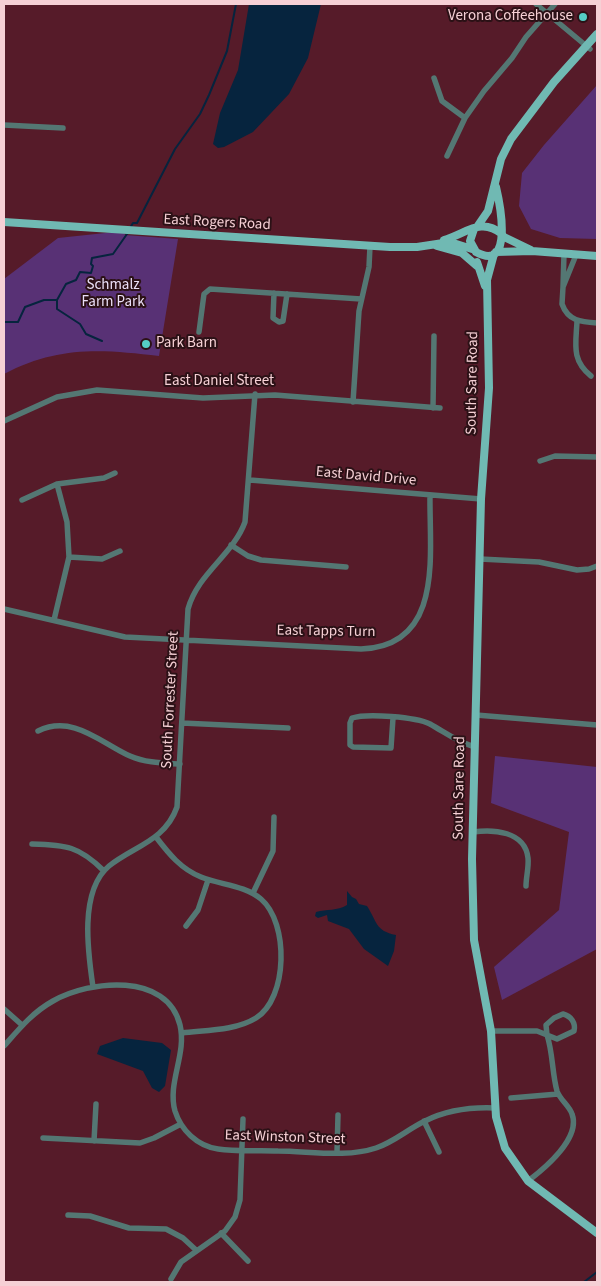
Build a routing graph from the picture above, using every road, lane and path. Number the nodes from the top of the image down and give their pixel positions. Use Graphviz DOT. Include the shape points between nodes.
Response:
graph roads {
  1 [pos="536,4"];
  2 [pos="556,4"];
  3 [pos="546,13"];
  4 [pos="597,34"];
  5 [pos="597,41"];
  6 [pos="589,47"];
  7 [pos="434,78"];
  8 [pos="464,118"];
  9 [pos="4,126"];
  10 [pos="63,128"];
  11 [pos="447,156"];
  12 [pos="495,186"];
  13 [pos="4,222"];
  14 [pos="476,228"];
  15 [pos="502,235"];
  16 [pos="429,244"];
  17 [pos="370,246"];
  18 [pos="417,246"];
  19 [pos="473,250"];
  20 [pos="532,251"];
  21 [pos="495,253"];
  22 [pos="512,253"];
  23 [pos="564,254"];
  24 [pos="576,255"];
  25 [pos="597,256"];
  26 [pos="477,266"];
  27 [pos="488,276"];
  28 [pos="563,287"];
  29 [pos="274,293"];
  30 [pos="287,294"];
  31 [pos="487,298"];
  32 [pos="361,299"];
  33 [pos="577,321"];
  34 [pos="597,323"];
  35 [pos="199,332"];
  36 [pos="434,336"];
  37 [pos="590,376"];
  38 [pos="255,394"];
  39 [pos="353,402"];
  40 [pos="433,408"];
  41 [pos="440,408"];
  42 [pos="4,421"];
  43 [pos="597,457"];
  44 [pos="540,461"];
  45 [pos="116,473"];
  46 [pos="250,480"];
  47 [pos="56,484"];
  48 [pos="430,495"];
  49 [pos="481,499"];
  50 [pos="22,500"];
  51 [pos="231,546"];
  52 [pos="120,551"];
  53 [pos="69,557"];
  54 [pos="480,559"];
  55 [pos="597,566"];
  56 [pos="346,567"];
  57 [pos="4,609"];
  58 [pos="54,620"];
  59 [pos="186,640"];
  60 [pos="476,715"];
  61 [pos="393,718"];
  62 [pos="182,723"];
  63 [pos="597,725"];
  64 [pos="288,728"];
  65 [pos="38,731"];
  66 [pos="475,747"];
  67 [pos="180,764"];
  68 [pos="274,817"];
  69 [pos="473,832"];
  70 [pos="156,837"];
  71 [pos="32,844"];
  72 [pos="104,871"];
  73 [pos="208,880"];
  74 [pos="526,886"];
  75 [pos="253,893"];
  76 [pos="186,926"];
  77 [pos="93,987"];
  78 [pos="4,1009"];
  79 [pos="22,1026"];
  80 [pos="491,1031"];
  81 [pos="182,1033"];
  82 [pos="547,1035"];
  83 [pos="4,1046"];
  84 [pos="558,1094"];
  85 [pos="511,1098"];
  86 [pos="96,1104"];
  87 [pos="495,1108"];
  88 [pos="338,1114"];
  89 [pos="243,1118"];
  90 [pos="424,1121"];
  91 [pos="181,1124"];
  92 [pos="43,1138"];
  93 [pos="94,1141"];
  94 [pos="242,1150"];
  95 [pos="337,1152"];
  96 [pos="439,1152"];
  97 [pos="528,1181"];
  98 [pos="68,1215"];
  99 [pos="597,1233"];
  100 [pos="222,1234"];
  101 [pos="196,1250"];
  102 [pos="248,1260"];
  103 [pos="171,1279"];
  1 -- 3 [label="street"];
  2 -- 3 [label="street"];
  3 -- 6 [label="street"];
  3 -- 8 [label="street"];
  4 -- 6 [label="main road"];
  5 -- 6 [label="main road"];
  6 -- 12 [label="main road" via="554,82 511,139 501,160"];
  7 -- 8 [label="street" via="442,101"];
  8 -- 11 [label="street"];
  9 -- 10 [label="street"];
  12 -- 14 [label="main road" via="488,211"];
  12 -- 15 [label="main road"];
  13 -- 17 [label="main road, East Rogers Road"];
  14 -- 15 [label="main road" via="490,225"];
  14 -- 16 [label="main road, East Rogers Road"];
  14 -- 19 [label="main road" via="470,236"];
  15 -- 20 [label="main road"];
  15 -- 21 [label="main road"];
  16 -- 18 [label="main road, East Rogers Road"];
  16 -- 19 [label="main road, East Rogers Road" via="454,242"];
  17 -- 18 [label="main road, East Rogers Road"];
  17 -- 32 [label="street" via="369,267"];
  18 -- 26 [label="main road" via="452,249 466,255"];
  19 -- 21 [label="main road" via="485,256"];
  19 -- 26 [label="main road, South Sare Road"];
  20 -- 22 [label="main road"];
  20 -- 23 [label="main road"];
  21 -- 22 [label="main road"];
  21 -- 27 [label="main road, South Sare Road"];
  22 -- 27 [label="main road" via="498,259"];
  23 -- 24 [label="main road"];
  23 -- 28 [label="street"];
  24 -- 25 [label="main road"];
  24 -- 28 [label="street"];
  26 -- 31 [label="main road, South Sare Road"];
  27 -- 31 [label="main road, South Sare Road"];
  28 -- 33 [label="street" via="563,308"];
  29 -- 30 [label="street"];
  29 -- 30 [label="street" via="273,318 279,322 285,317"];
  29 -- 35 [label="street" via="210,289 204,294"];
  30 -- 32 [label="street"];
  31 -- 49 [label="main road, South Sare Road" via="489,388"];
  32 -- 39 [label="street"];
  33 -- 34 [label="street"];
  33 -- 37 [label="street" via="577,361"];
  36 -- 40 [label="street"];
  38 -- 39 [label="street, East Daniel Street"];
  38 -- 42 [label="street, East Daniel Street" via="203,398 110,390 82,392 57,397"];
  38 -- 46 [label="street, South Forrester Street"];
  39 -- 40 [label="street, East Daniel Street"];
  40 -- 41 [label="street, East Daniel Street"];
  43 -- 44 [label="street" via="555,456"];
  45 -- 47 [label="street" via="104,478"];
  46 -- 48 [label="street, East David Drive"];
  46 -- 51 [label="street, South Forrester Street" via="245,522"];
  47 -- 50 [label="street"];
  47 -- 53 [label="street" via="67,522"];
  48 -- 49 [label="street, East David Drive"];
  48 -- 59 [label="street, East Tapps Turn" via="426,600 414,625 392,642 361,649"];
  49 -- 54 [label="main road, South Sare Road"];
  51 -- 56 [label="street" via="261,560"];
  51 -- 59 [label="street, South Forrester Street" via="194,592 188,609"];
  52 -- 53 [label="street" via="97,559"];
  53 -- 58 [label="street"];
  54 -- 55 [label="street" via="534,561 577,570"];
  54 -- 60 [label="main road, South Sare Road"];
  57 -- 58 [label="street, East Tapps Turn"];
  58 -- 59 [label="street, East Tapps Turn" via="125,637"];
  59 -- 62 [label="street, South Forrester Street"];
  60 -- 63 [label="street"];
  60 -- 66 [label="main road, South Sare Road"];
  61 -- 61 [label="street" via="352,718 350,745 391,748"];
  61 -- 66 [label="street" via="422,721 459,743"];
  62 -- 64 [label="street"];
  62 -- 67 [label="street, South Forrester Street"];
  65 -- 67 [label="street" via="52,725 81,729 137,758"];
  66 -- 69 [label="main road, South Sare Road"];
  67 -- 70 [label="street, South Forrester Street" via="177,808 167,827"];
  68 -- 75 [label="street" via="273,852"];
  69 -- 74 [label="street" via="501,832 517,838 528,859"];
  69 -- 80 [label="main road, South Sare Road" via="474,940"];
  70 -- 72 [label="street, South Forrester Street"];
  70 -- 73 [label="street" via="181,866"];
  71 -- 72 [label="street" via="77,849"];
  72 -- 77 [label="street, South Forrester Street" via="94,885 90,907 88,952"];
  73 -- 75 [label="street"];
  73 -- 76 [label="street" via="198,910"];
  75 -- 81 [label="street" via="271,909 279,930 279,980 273,999 260,1015 247,1023"];
  77 -- 79 [label="street, East Winston Street" via="54,1000 35,1012"];
  77 -- 81 [label="street, East Winston Street" via="133,986 154,992 174,1011"];
  78 -- 79 [label="street"];
  79 -- 83 [label="street, East Winston Street"];
  80 -- 82 [label="street" via="538,1031"];
  80 -- 87 [label="main road, South Sare Road"];
  81 -- 91 [label="street, East Winston Street" via="173,1095"];
  82 -- 82 [label="street" via="546,1025 554,1018 564,1014 574,1022 574,1031 570,1034 557,1039"];
  82 -- 84 [label="street"];
  84 -- 85 [label="street"];
  84 -- 97 [label="street" via="572,1111 573,1126 559,1153"];
  86 -- 93 [label="street"];
  87 -- 90 [label="street, East Winston Street" via="455,1111"];
  87 -- 97 [label="main road, South Sare Road" via="506,1148"];
  88 -- 95 [label="street"];
  89 -- 94 [label="street"];
  90 -- 95 [label="street, East Winston Street" via="377,1148"];
  90 -- 96 [label="street"];
  91 -- 93 [label="street" via="140,1143"];
  91 -- 94 [label="street, East Winston Street" via="193,1138 205,1145"];
  92 -- 93 [label="street"];
  94 -- 95 [label="street, East Winston Street"];
  94 -- 100 [label="street" via="239,1208"];
  97 -- 99 [label="main road, South Sare Road"];
  98 -- 101 [label="street" via="90,1216 129,1228 166,1229"];
  100 -- 101 [label="street"];
  100 -- 102 [label="street"];
  101 -- 103 [label="street" via="180,1262"];
}
